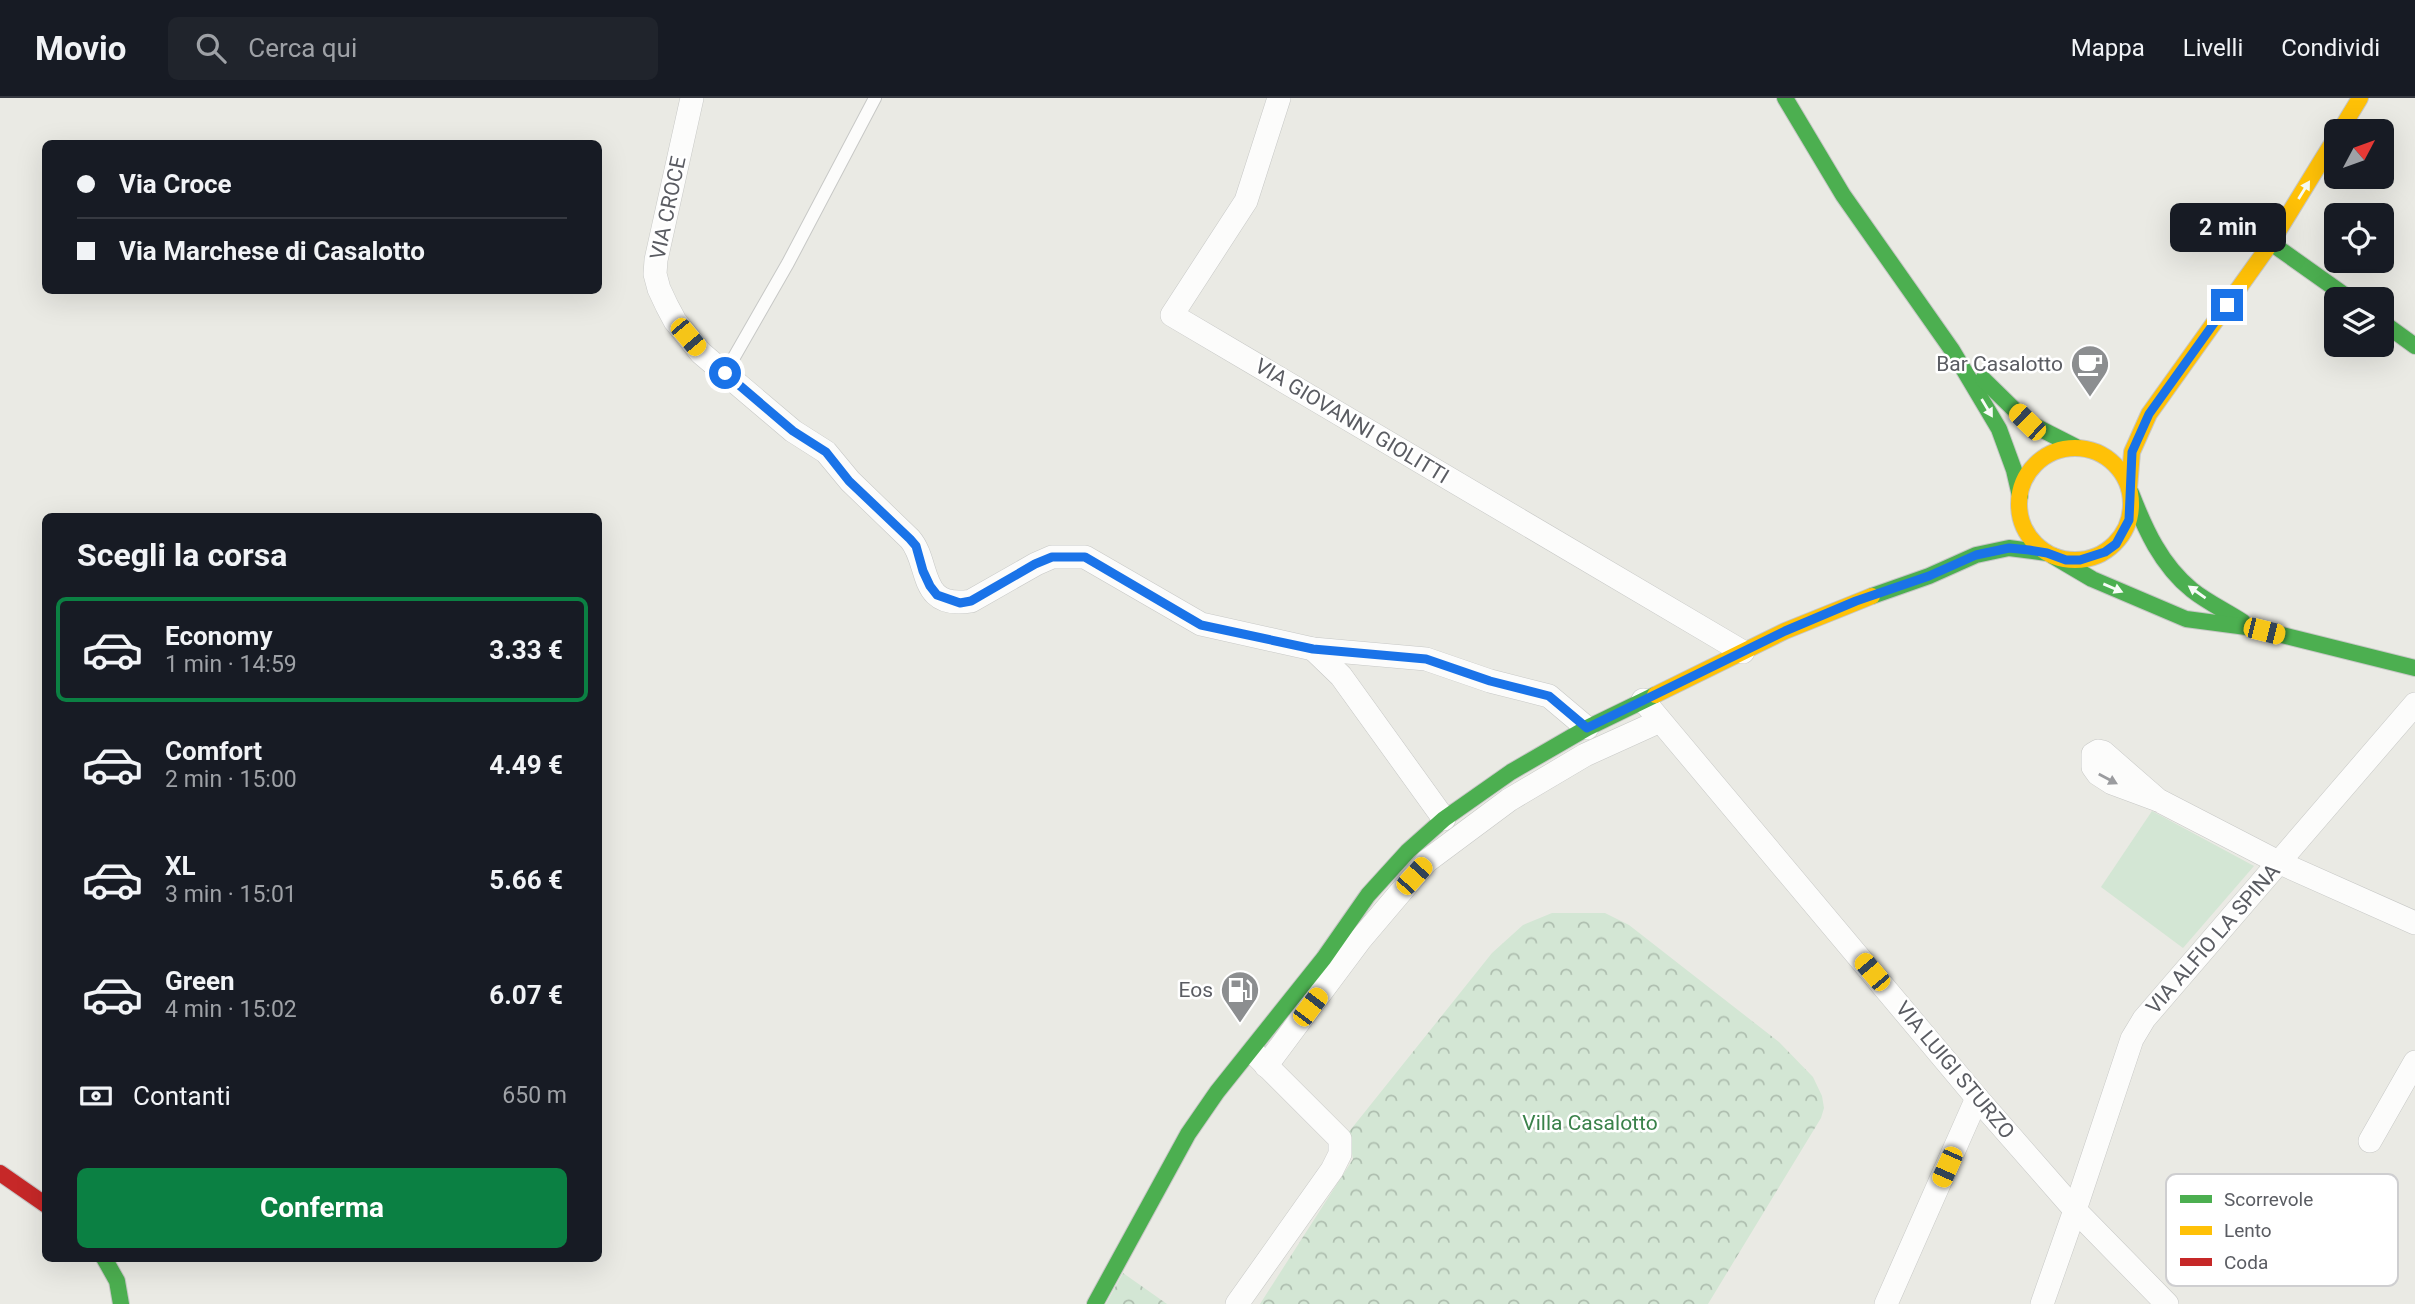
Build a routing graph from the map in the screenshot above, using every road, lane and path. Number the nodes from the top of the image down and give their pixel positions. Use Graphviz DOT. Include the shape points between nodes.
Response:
graph roads {
  1 [pos="692,98"];
  2 [pos="875,98"];
  3 [pos="1279,98"];
  4 [pos="1785,98"];
  5 [pos="2360,98"];
  6 [pos="2347,119"];
  7 [pos="2324,157"];
  8 [pos="2272,243"];
  9 [pos="2333,287"];
  10 [pos="2394,331"];
  11 [pos="2415,346"];
  12 [pos="1952,350"];
  13 [pos="725,373"];
  14 [pos="2149,414"];
  15 [pos="2083,448"];
  16 [pos="2130,491"];
  17 [pos="2019,498"];
  18 [pos="2050,554"];
  19 [pos="1976,555"];
  20 [pos="2254,628"];
  21 [pos="1313,649"];
  22 [pos="1743,652"];
  23 [pos="2415,668"];
  24 [pos="1643,701"];
  25 [pos="2415,704"];
  26 [pos="1660,721"];
  27 [pos="1587,728"];
  28 [pos="2158,800"];
  29 [pos="1444,819"];
  30 [pos="2278,862"];
  31 [pos="2415,923"];
  32 [pos="1259,1058"];
  33 [pos="2415,1062"];
  34 [pos="1977,1098"];
  35 [pos="2371,1142"];
  36 [pos="0,1173"];
  37 [pos="42,1202"];
  38 [pos="2075,1210"];
  39 [pos="106,1262"];
  40 [pos="121,1304"];
  41 [pos="1095,1304"];
  42 [pos="1237,1304"];
  43 [pos="1886,1304"];
  44 [pos="2042,1304"];
  45 [pos="2167,1304"];
  1 -- 13 [label="street, VIA CROCE" via="655,274 675,321"];
  2 -- 13 [label="lane"];
  3 -- 22 [label="street, VIA GIOVANNI GIOLITTI" via="1247,201 1172,315"];
  4 -- 12 [label="street" via="1843,195"];
  5 -- 6 [label="street"];
  8 -- 7 [label="street, one-way"];
  8 -- 9 [label="street"];
  8 -- 14 [label="street"];
  10 -- 11 [label="street"];
  12 -- 15 [label="street" via="2027,422"];
  12 -- 17 [label="street, one-way" via="1999,429"];
  13 -- 21 [label="street, VIA CROCE" via="793,431 826,452 916,546 937,595 960,603 971,601 1052,557 1085,557 1201,625"];
  14 -- 15 [label="street"];
  14 -- 16 [label="street" via="2132,452"];
  15 -- 16 [label="street" via="2115,464"];
  15 -- 17 [label="street" via="2063,449 2039,461 2029,471"];
  16 -- 18 [label="street" via="2129,520 2116,544 2080,560"];
  20 -- 16 [label="street, one-way" via="2175,574 2145,530"];
  17 -- 18 [label="street" via="2029,536"];
  17 -- 19 [label="street" via="2005,526"];
  18 -- 19 [label="street" via="2009,548"];
  18 -- 20 [label="street, one-way" via="2092,579 2186,619"];
  19 -- 22 [label="street" via="1856,601"];
  20 -- 23 [label="street"];
  21 -- 27 [label="street, VIA CROCE" via="1426,659 1549,696"];
  21 -- 29 [label="street" via="1341,676"];
  22 -- 24 [label="street"];
  24 -- 26 [label="street, VIA LUIGI STURZO"];
  24 -- 27 [label="street"];
  25 -- 30 [label="street, VIA ALFIO LA SPINA"];
  26 -- 32 [label="street" via="1585,755 1510,800 1427,861"];
  26 -- 34 [label="street, VIA LUIGI STURZO"];
  27 -- 29 [label="street" via="1511,772"];
  28 -- 30 [label="street"];
  29 -- 32 [label="street" via="1368,895"];
  30 -- 31 [label="street"];
  30 -- 38 [label="street, VIA ALFIO LA SPINA" via="2159,999 2132,1039"];
  32 -- 41 [label="street" via="1217,1092 1188,1134"];
  32 -- 42 [label="street" via="1340,1139 1340,1154"];
  33 -- 35 [label="street"];
  34 -- 38 [label="street, VIA LUIGI STURZO"];
  34 -- 43 [label="street"];
  36 -- 37 [label="street"];
  38 -- 44 [label="street, VIA ALFIO LA SPINA"];
  38 -- 45 [label="street, VIA LUIGI STURZO"];
  39 -- 40 [label="street" via="117,1281"];
}
